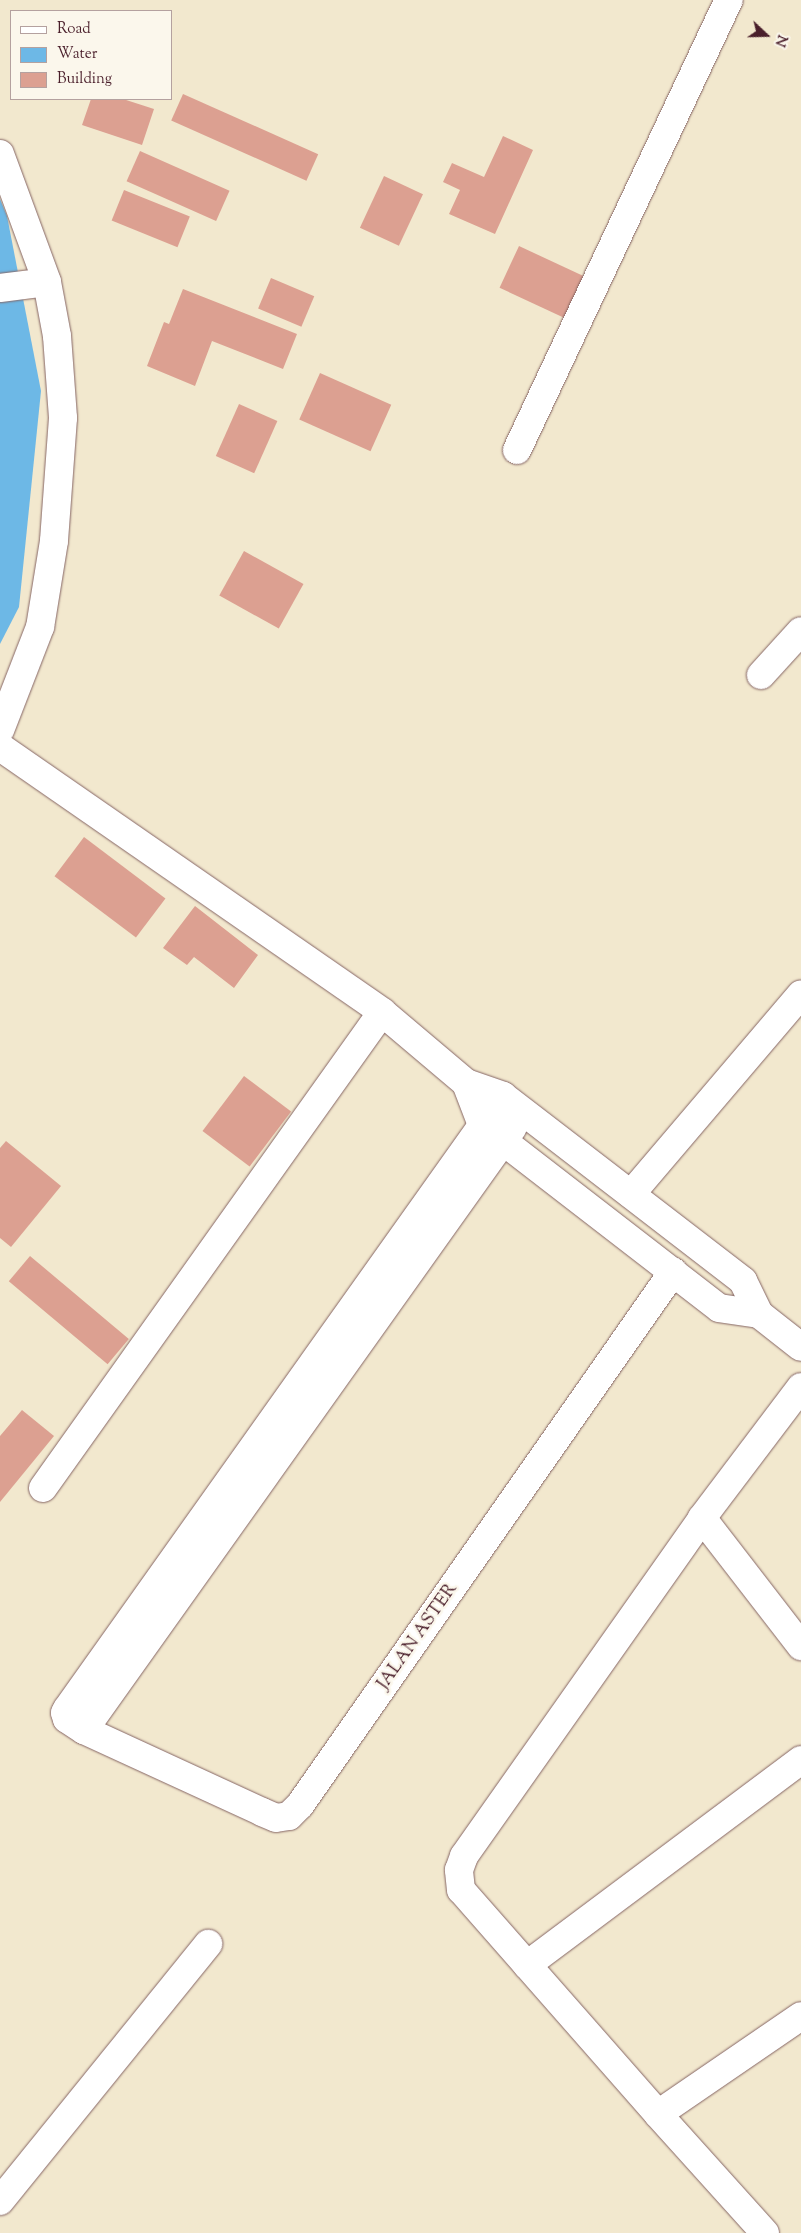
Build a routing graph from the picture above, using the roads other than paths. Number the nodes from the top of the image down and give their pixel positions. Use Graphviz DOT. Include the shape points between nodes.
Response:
graph roads {
  1 [pos="729,0"];
  2 [pos="0,154"];
  3 [pos="24,285"];
  4 [pos="517,450"];
  5 [pos="801,631"];
  6 [pos="761,675"];
  7 [pos="0,730"];
  8 [pos="0,747"];
  9 [pos="801,994"];
  10 [pos="382,1012"];
  11 [pos="466,1083"];
  12 [pos="514,1104"];
  13 [pos="493,1132"];
  14 [pos="631,1194"];
  15 [pos="673,1272"];
  16 [pos="760,1314"];
  17 [pos="795,1337"];
  18 [pos="801,1387"];
  19 [pos="43,1488"];
  20 [pos="702,1518"];
  21 [pos="801,1646"];
  22 [pos="801,1760"];
  23 [pos="208,1944"];
  24 [pos="526,1965"];
  25 [pos="801,2016"];
  26 [pos="658,2114"];
  27 [pos="0,2201"];
  28 [pos="764,2233"];
  1 -- 4 [label="street"];
  2 -- 3 [label="street"];
  3 -- 7 [label="street" via="56,336 64,418 54,542 40,627"];
  5 -- 6 [label="street"];
  8 -- 10 [label="street"];
  9 -- 14 [label="street"];
  10 -- 11 [label="street"];
  10 -- 19 [label="street"];
  11 -- 12 [label="street"];
  11 -- 13 [label="street"];
  12 -- 13 [label="street"];
  12 -- 14 [label="street"];
  13 -- 15 [label="street"];
  13 -- 15 [label="street, JALAN ASTER" via="84,1730 276,1818 289,1816 300,1805"];
  14 -- 16 [label="street" via="743,1281"];
  15 -- 16 [label="street" via="719,1308"];
  16 -- 17 [label="street"];
  18 -- 20 [label="street"];
  20 -- 21 [label="street"];
  20 -- 24 [label="street" via="464,1856 459,1870 461,1890"];
  22 -- 24 [label="street"];
  23 -- 27 [label="street"];
  24 -- 26 [label="street"];
  25 -- 26 [label="street"];
  26 -- 28 [label="street"];
}
